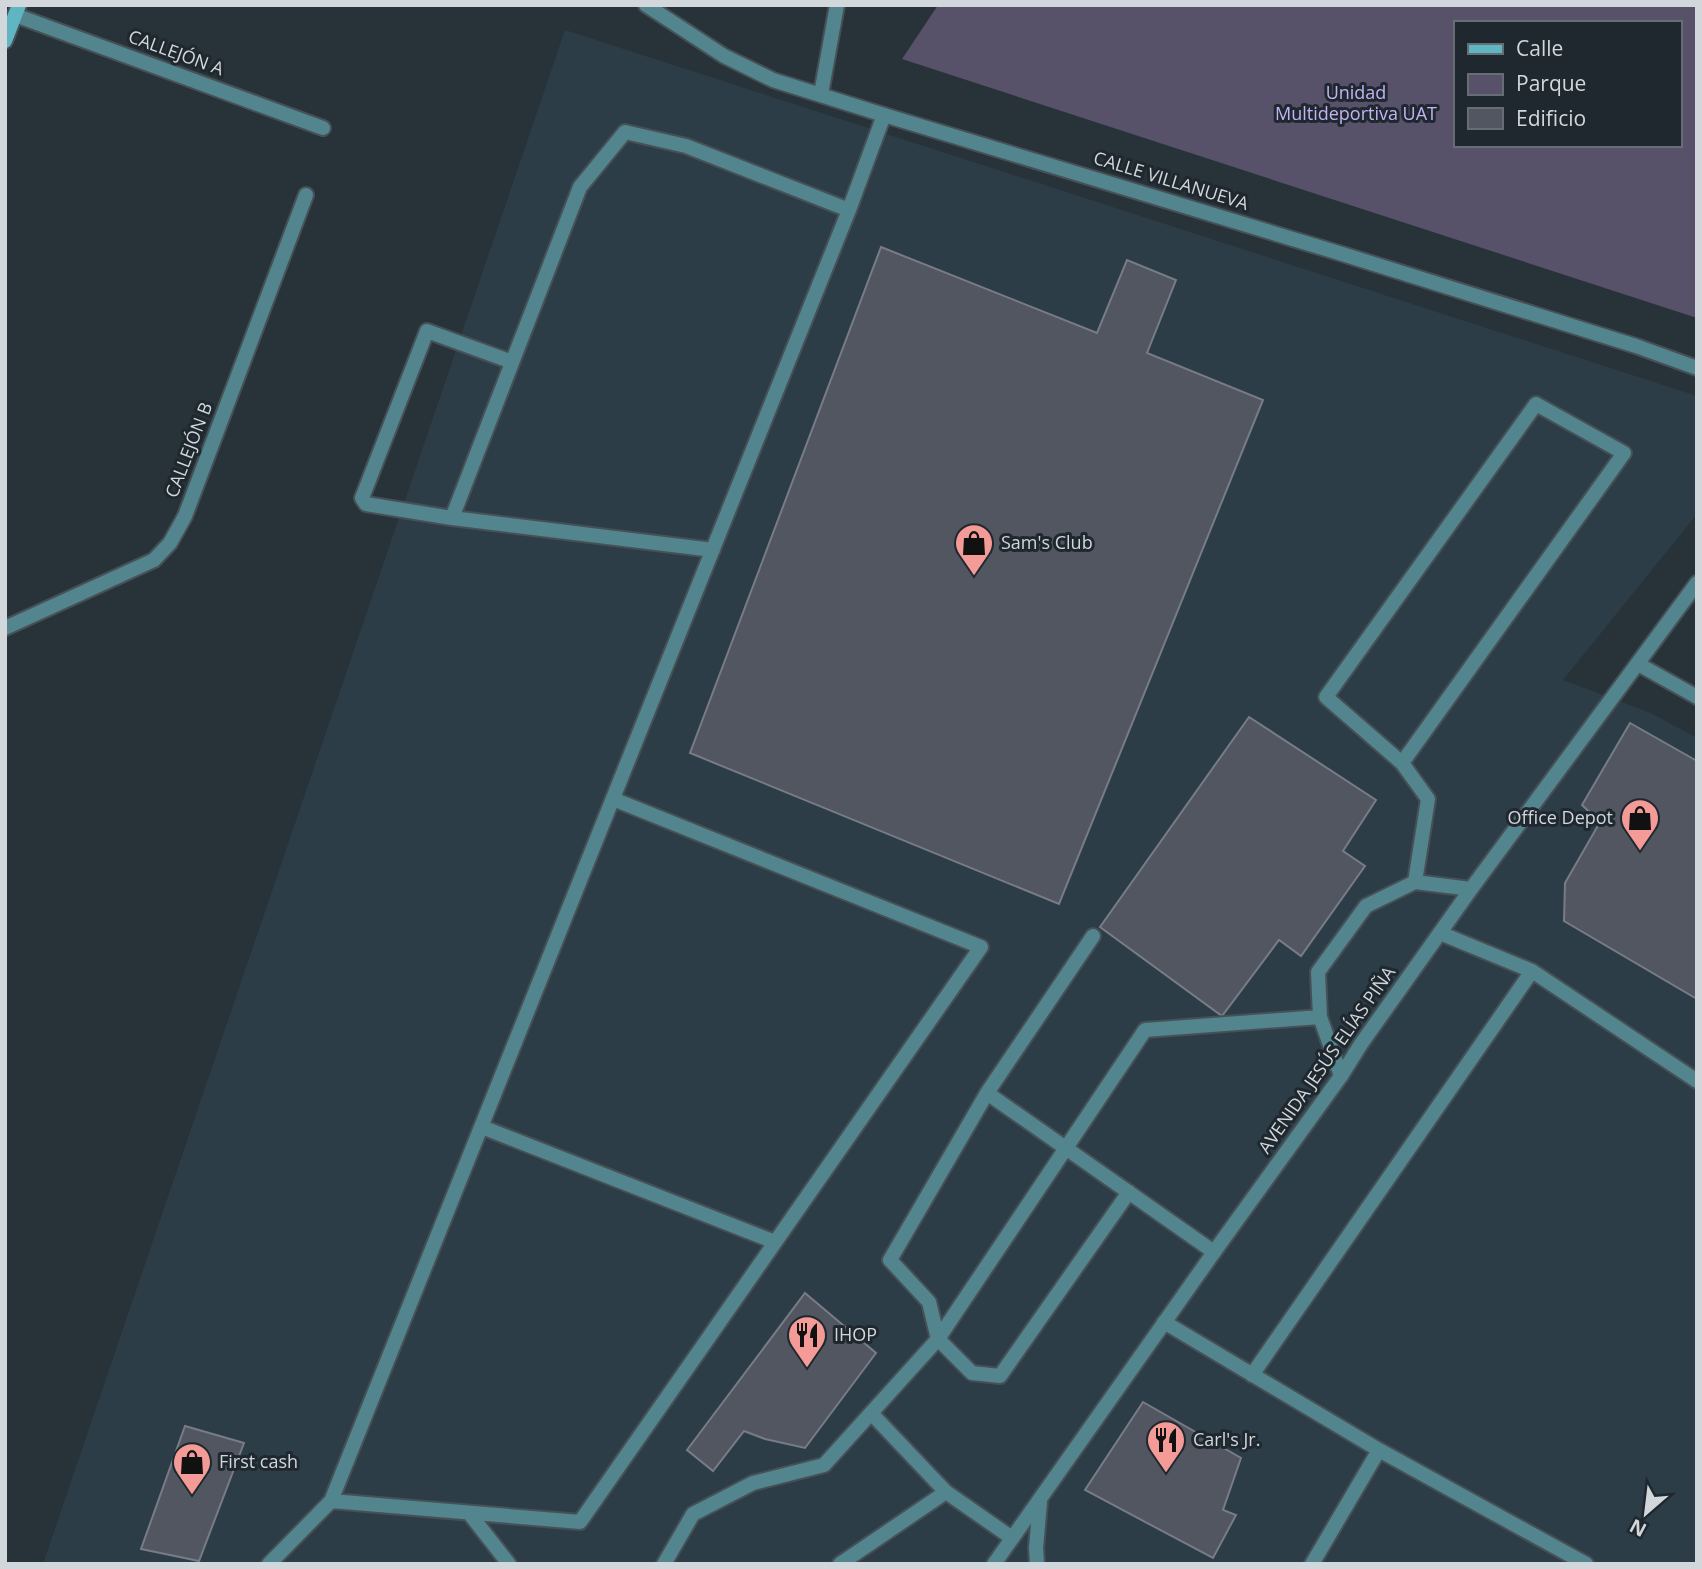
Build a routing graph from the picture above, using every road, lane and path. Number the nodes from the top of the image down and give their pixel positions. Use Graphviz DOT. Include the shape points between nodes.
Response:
graph roads {
  1 [pos="646,5"];
  2 [pos="837,5"];
  3 [pos="17,10"];
  4 [pos="5,41"];
  5 [pos="821,94"];
  6 [pos="884,115"];
  7 [pos="323,128"];
  8 [pos="306,195"];
  9 [pos="849,210"];
  10 [pos="512,362"];
  11 [pos="1697,368"];
  12 [pos="452,518"];
  13 [pos="713,550"];
  14 [pos="1697,583"];
  15 [pos="5,628"];
  16 [pos="1637,664"];
  17 [pos="1697,697"];
  18 [pos="1402,763"];
  19 [pos="613,799"];
  20 [pos="1415,882"];
  21 [pos="1471,889"];
  22 [pos="1440,933"];
  23 [pos="1093,936"];
  24 [pos="1532,971"];
  25 [pos="1320,1017"];
  26 [pos="1340,1076"];
  27 [pos="1697,1081"];
  28 [pos="987,1093"];
  29 [pos="482,1127"];
  30 [pos="1066,1149"];
  31 [pos="1129,1192"];
  32 [pos="775,1242"];
  33 [pos="1214,1252"];
  34 [pos="1164,1322"];
  35 [pos="937,1339"];
  36 [pos="1252,1375"];
  37 [pos="871,1413"];
  38 [pos="1379,1450"];
  39 [pos="946,1492"];
  40 [pos="1040,1499"];
  41 [pos="331,1501"];
  42 [pos="469,1513"];
  43 [pos="1013,1538"];
  44 [pos="269,1564"];
  45 [pos="509,1564"];
  46 [pos="664,1564"];
  47 [pos="839,1564"];
  48 [pos="994,1564"];
  49 [pos="1037,1564"];
  50 [pos="1311,1564"];
  51 [pos="1586,1564"];
  1 -- 5 [label="street, CALLE VILLANUEVA" via="724,56"];
  2 -- 5 [label="street"];
  3 -- 4 [label="main road"];
  3 -- 7 [label="street, CALLEJÓN A"];
  5 -- 6 [label="street, CALLE VILLANUEVA"];
  6 -- 9 [label="street"];
  6 -- 11 [label="street, CALLE VILLANUEVA"];
  8 -- 15 [label="street, CALLEJÓN B" via="185,516 170,543 154,560"];
  9 -- 10 [label="street" via="686,146 625,132 580,187"];
  9 -- 13 [label="street"];
  10 -- 12 [label="street"];
  10 -- 12 [label="street" via="427,331 362,498 366,504"];
  12 -- 13 [label="street"];
  13 -- 19 [label="street"];
  14 -- 16 [label="street, AVENIDA JESÚS ELÍAS PIÑA"];
  16 -- 17 [label="street"];
  16 -- 21 [label="street, AVENIDA JESÚS ELÍAS PIÑA"];
  18 -- 18 [label="street" via="1624,453 1536,404 1326,697"];
  18 -- 20 [label="street" via="1428,799"];
  19 -- 29 [label="street"];
  19 -- 32 [label="street" via="981,947"];
  20 -- 21 [label="street"];
  20 -- 25 [label="street" via="1366,906 1318,972"];
  21 -- 22 [label="street, AVENIDA JESÚS ELÍAS PIÑA"];
  22 -- 24 [label="street"];
  22 -- 26 [label="street, AVENIDA JESÚS ELÍAS PIÑA"];
  23 -- 28 [label="street"];
  24 -- 27 [label="street"];
  24 -- 36 [label="street"];
  25 -- 26 [label="street"];
  25 -- 30 [label="street" via="1145,1030"];
  26 -- 33 [label="street, AVENIDA JESÚS ELÍAS PIÑA"];
  28 -- 30 [label="street"];
  28 -- 35 [label="street" via="890,1260 929,1302"];
  29 -- 32 [label="street"];
  29 -- 41 [label="street"];
  30 -- 31 [label="street"];
  30 -- 35 [label="street"];
  31 -- 33 [label="street"];
  31 -- 35 [label="street" via="1000,1376 972,1373"];
  32 -- 42 [label="street" via="580,1522"];
  33 -- 34 [label="street, AVENIDA JESÚS ELÍAS PIÑA"];
  34 -- 36 [label="street"];
  34 -- 40 [label="street, AVENIDA JESÚS ELÍAS PIÑA"];
  35 -- 37 [label="street"];
  36 -- 38 [label="street"];
  37 -- 39 [label="street"];
  37 -- 46 [label="street" via="824,1465 753,1483 693,1514"];
  38 -- 50 [label="street"];
  38 -- 51 [label="street"];
  39 -- 43 [label="street"];
  39 -- 47 [label="street"];
  40 -- 43 [label="street, AVENIDA JESÚS ELÍAS PIÑA"];
  40 -- 49 [label="street"];
  41 -- 42 [label="street"];
  41 -- 44 [label="street"];
  42 -- 45 [label="street"];
  43 -- 48 [label="street, AVENIDA JESÚS ELÍAS PIÑA"];
}
